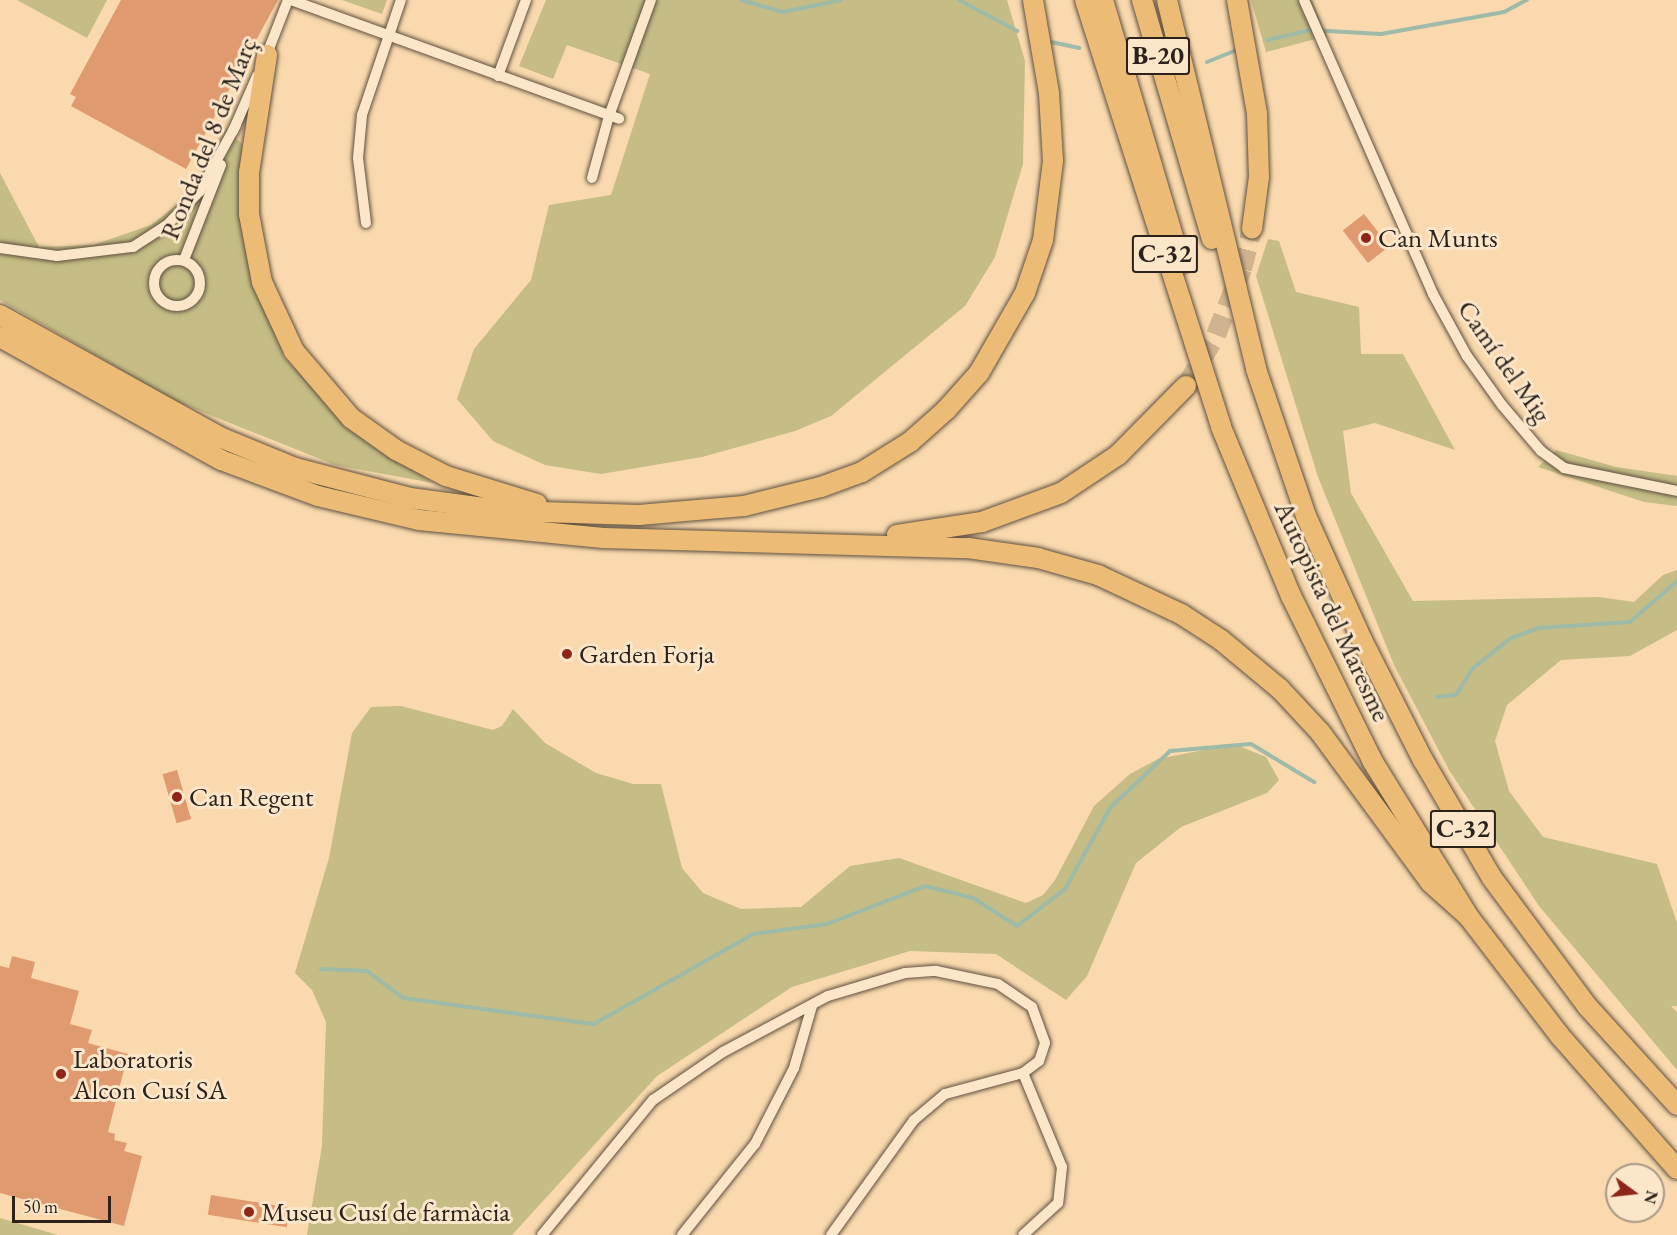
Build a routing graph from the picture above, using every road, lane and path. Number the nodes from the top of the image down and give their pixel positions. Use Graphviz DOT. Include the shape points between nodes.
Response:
graph roads {
  1 [pos="289,0"];
  2 [pos="401,0"];
  3 [pos="526,0"];
  4 [pos="651,0"];
  5 [pos="1033,0"];
  6 [pos="1085,0"];
  7 [pos="1103,0"];
  8 [pos="1142,0"];
  9 [pos="1167,0"];
  10 [pos="1237,0"];
  11 [pos="1304,0"];
  12 [pos="388,36"];
  13 [pos="267,55"];
  14 [pos="498,76"];
  15 [pos="614,118"];
  16 [pos="236,124"];
  17 [pos="592,178"];
  18 [pos="366,223"];
  19 [pos="1252,229"];
  20 [pos="0,248"];
  21 [pos="184,260"];
  22 [pos="0,315"];
  23 [pos="0,337"];
  24 [pos="1256,369"];
  25 [pos="1186,386"];
  26 [pos="1677,491"];
  27 [pos="1254,504"];
  28 [pos="580,515"];
  29 [pos="840,541"];
  30 [pos="1468,916"];
  31 [pos="812,1006"];
  32 [pos="1023,1072"];
  33 [pos="1677,1105"];
  34 [pos="1677,1169"];
  35 [pos="542,1235"];
  36 [pos="682,1235"];
  37 [pos="831,1235"];
  38 [pos="1023,1235"];
  1 -- 12 [label="street"];
  1 -- 13 [label="street, Ronda del 8 de Març"];
  2 -- 12 [label="street"];
  3 -- 14 [label="street"];
  4 -- 15 [label="street"];
  5 -- 28 [label="highway" via="1053,133 1047,215 1025,293 980,373 910,442 862,472 821,487 709,510"];
  6 -- 27 [label="highway, Autopista del Maresme / C-32" via="1191,339"];
  7 -- 27 [label="highway, B-20"];
  8 -- 24 [label="highway, B-20" via="1191,175"];
  9 -- 24 [label="highway, Autopista del Maresme / C-32"];
  10 -- 19 [label="highway" via="1257,114 1258,177"];
  11 -- 26 [label="street, Camí del Mig" via="1433,294 1467,356 1502,405 1541,451 1564,468 1589,477"];
  12 -- 14 [label="street"];
  12 -- 18 [label="street" via="362,115 358,158"];
  13 -- 16 [label="street, Ronda del 8 de Març"];
  13 -- 28 [label="highway" via="249,172 249,214 262,282 294,351 351,418 396,450 467,484"];
  14 -- 15 [label="street"];
  15 -- 17 [label="street"];
  16 -- 20 [label="street" via="200,191 167,225 133,247 57,256"];
  16 -- 21 [label="street, Ronda del 8 de Març"];
  21 -- 21 [label="street, Ronda del 8 de Març" via="162,265 154,278 156,292 173,306 187,304 201,288 199,273"];
  22 -- 28 [label="highway" via="194,425 295,468 422,500"];
  23 -- 29 [label="highway" via="221,460 370,509 551,535"];
  24 -- 33 [label="highway, Autopista del Maresme / C-32" via="1306,516 1423,760 1492,878 1587,1006"];
  25 -- 29 [label="highway" via="1118,455 1062,493 982,522"];
  27 -- 30 [label="highway, Autopista del Maresme / C-32" via="1292,596 1373,762"];
  29 -- 30 [label="highway" via="968,548 1038,558 1098,575 1181,614 1221,640 1280,689 1320,732 1430,882"];
  30 -- 34 [label="highway, Autopista del Maresme / C-32" via="1560,1036"];
  31 -- 32 [label="street" via="828,996 905,973 965,974 998,984 1032,1007 1041,1022 1039,1061"];
  31 -- 35 [label="street" via="723,1052 653,1100"];
  31 -- 36 [label="street" via="794,1068 755,1144"];
  32 -- 37 [label="street" via="945,1094 922,1113 849,1204"];
  32 -- 38 [label="street" via="1062,1167 1058,1203"];
}
